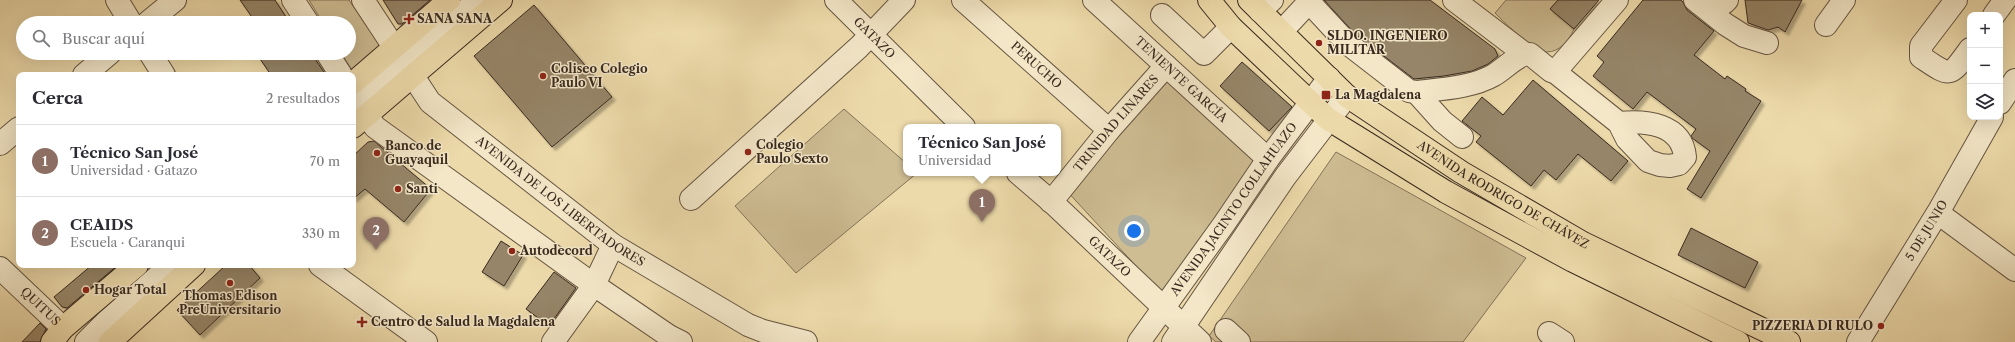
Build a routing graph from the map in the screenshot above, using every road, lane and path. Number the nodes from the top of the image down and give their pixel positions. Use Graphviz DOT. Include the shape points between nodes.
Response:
graph roads {
  1 [pos="116,0"];
  2 [pos="175,0"];
  3 [pos="293,0"];
  4 [pos="363,0"];
  5 [pos="449,0"];
  6 [pos="460,0"];
  7 [pos="478,0"];
  8 [pos="501,0"];
  9 [pos="836,0"];
  10 [pos="904,0"];
  11 [pos="964,0"];
  12 [pos="1094,0"];
  13 [pos="1209,0"];
  14 [pos="1454,0"];
  15 [pos="1616,0"];
  16 [pos="1727,0"];
  17 [pos="1844,0"];
  18 [pos="1956,0"];
  19 [pos="2005,0"];
  20 [pos="1309,1"];
  21 [pos="1698,2"];
  22 [pos="1261,4"];
  23 [pos="1996,12"];
  24 [pos="1162,15"];
  25 [pos="126,16"];
  26 [pos="156,16"];
  27 [pos="303,16"];
  28 [pos="1826,25"];
  29 [pos="1232,27"];
  30 [pos="1280,29"];
  31 [pos="872,35"];
  32 [pos="1767,43"];
  33 [pos="1258,52"];
  34 [pos="1967,53"];
  35 [pos="1525,54"];
  36 [pos="102,60"];
  37 [pos="154,60"];
  38 [pos="331,60"];
  39 [pos="401,61"];
  40 [pos="1166,66"];
  41 [pos="88,72"];
  42 [pos="162,72"];
  43 [pos="339,72"];
  44 [pos="1555,72"];
  45 [pos="1329,78"];
  46 [pos="2015,80"];
  47 [pos="1416,92"];
  48 [pos="1346,96"];
  49 [pos="2003,99"];
  50 [pos="1310,102"];
  51 [pos="356,103"];
  52 [pos="1328,119"];
  53 [pos="1990,120"];
  54 [pos="1620,123"];
  55 [pos="961,124"];
  56 [pos="1109,130"];
  57 [pos="16,131"];
  58 [pos="1462,137"];
  59 [pos="0,144"];
  60 [pos="1268,159"];
  61 [pos="1021,176"];
  62 [pos="691,199"];
  63 [pos="1051,202"];
  64 [pos="1938,213"];
  65 [pos="613,246"];
  66 [pos="0,268"];
  67 [pos="134,268"];
  68 [pos="151,268"];
  69 [pos="169,268"];
  70 [pos="191,268"];
  71 [pos="324,268"];
  72 [pos="2015,270"];
  73 [pos="594,285"];
  74 [pos="1163,306"];
  75 [pos="1179,334"];
  76 [pos="62,337"];
  77 [pos="415,339"];
  78 [pos="86,342"];
  79 [pos="110,342"];
  80 [pos="553,342"];
  81 [pos="681,342"];
  82 [pos="806,342"];
  83 [pos="1139,342"];
  84 [pos="1200,342"];
  85 [pos="1738,342"];
  86 [pos="1789,342"];
  87 [pos="1858,342"];
  1 -- 25 [label="street"];
  2 -- 26 [label="street"];
  3 -- 27 [label="street"];
  4 -- 39 [label="street, AVENIDA DE LOS LIBERTADORES"];
  5 -- 39 [label="main road"];
  6 -- 39 [label="street"];
  7 -- 39 [label="street"];
  8 -- 39 [label="main road"];
  9 -- 31 [label="street, GATAZO"];
  10 -- 31 [label="street"];
  11 -- 56 [label="street, PERUCHO"];
  12 -- 40 [label="street, TENIENTE GARCÍA"];
  13 -- 29 [label="main road, AVENIDA RODRIGO DE CHÁVEZ"];
  14 -- 35 [label="street"];
  15 -- 44 [label="street"];
  16 -- 21 [label="street" via="1714,4"];
  17 -- 28 [label="street"];
  18 -- 34 [label="street" via="1921,46 1921,57 1944,72 1950,73"];
  19 -- 23 [label="street"];
  20 -- 30 [label="street"];
  20 -- 47 [label="street" via="1347,43 1409,91"];
  21 -- 32 [label="street" via="1744,36"];
  22 -- 30 [label="main road, AVENIDA RODRIGO DE CHÁVEZ"];
  24 -- 29 [label="street" via="1204,54"];
  29 -- 33 [label="main road, AVENIDA RODRIGO DE CHÁVEZ"];
  30 -- 33 [label="main road"];
  30 -- 45 [label="main road, AVENIDA RODRIGO DE CHÁVEZ"];
  31 -- 55 [label="street, GATAZO"];
  31 -- 62 [label="street"];
  33 -- 50 [label="main road, AVENIDA RODRIGO DE CHÁVEZ"];
  35 -- 44 [label="street" via="1530,54"];
  35 -- 47 [label="street" via="1486,78 1463,86"];
  36 -- 41 [label="street"];
  37 -- 42 [label="street"];
  38 -- 43 [label="street"];
  39 -- 51 [label="main road"];
  39 -- 51 [label="main road"];
  39 -- 65 [label="street, AVENIDA DE LOS LIBERTADORES" via="430,102"];
  40 -- 56 [label="street, TRINIDAD LINARES"];
  40 -- 60 [label="street, TENIENTE GARCÍA"];
  44 -- 54 [label="street"];
  45 -- 48 [label="main road, AVENIDA RODRIGO DE CHÁVEZ"];
  45 -- 50 [label="street, AVENIDA JACINTO COLLAHUAZO"];
  46 -- 49 [label="street"];
  47 -- 58 [label="street" via="1442,121"];
  48 -- 52 [label="street, AVENIDA JACINTO COLLAHUAZO"];
  48 -- 86 [label="main road, AVENIDA RODRIGO DE CHÁVEZ" via="1461,172 1583,243"];
  50 -- 52 [label="main road, AVENIDA RODRIGO DE CHÁVEZ"];
  50 -- 60 [label="street, AVENIDA JACINTO COLLAHUAZO"];
  51 -- 73 [label="street" via="375,127"];
  52 -- 75 [label="street, AVENIDA JACINTO COLLAHUAZO" via="1285,177"];
  52 -- 85 [label="main road, AVENIDA RODRIGO DE CHÁVEZ" via="1446,192 1573,261"];
  53 -- 64 [label="street, 5 DE JUNIO"];
  56 -- 63 [label="street, TRINIDAD LINARES"];
  57 -- 59 [label="street"];
  60 -- 74 [label="street, AVENIDA JACINTO COLLAHUAZO"];
  61 -- 63 [label="street, GATAZO"];
  63 -- 74 [label="street, GATAZO"];
  64 -- 72 [label="street"];
  64 -- 87 [label="street, 5 DE JUNIO"];
  65 -- 73 [label="street"];
  65 -- 82 [label="street, AVENIDA DE LOS LIBERTADORES" via="748,325 763,332"];
  66 -- 76 [label="street, QUITUS"];
  67 -- 76 [label="main road"];
  68 -- 76 [label="street" via="103,309"];
  69 -- 78 [label="street"];
  70 -- 79 [label="main road"];
  71 -- 77 [label="street"];
  73 -- 80 [label="street"];
  73 -- 81 [label="street"];
  74 -- 75 [label="street, GATAZO"];
  74 -- 83 [label="street, AVENIDA JACINTO COLLAHUAZO"];
  75 -- 84 [label="street, GATAZO"];
}
